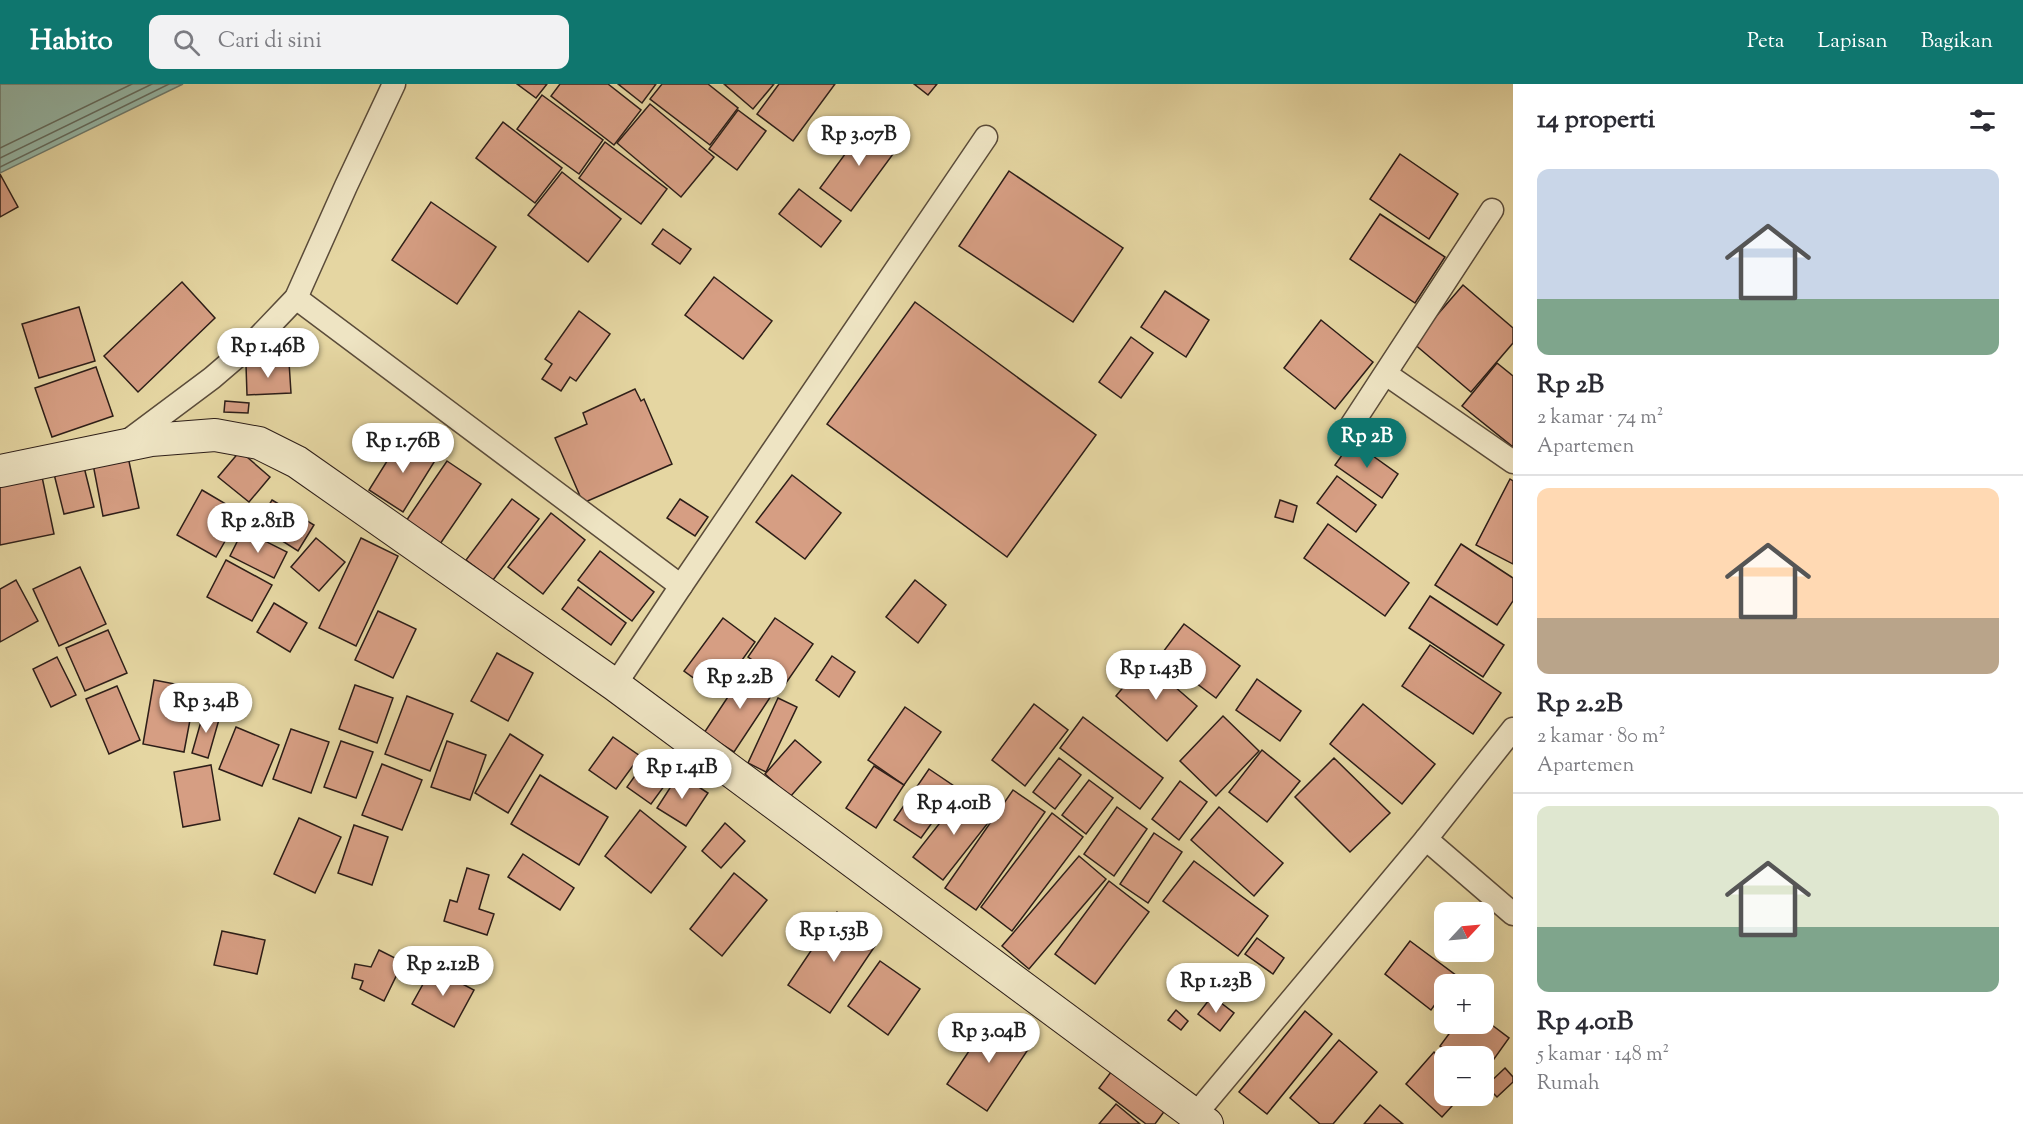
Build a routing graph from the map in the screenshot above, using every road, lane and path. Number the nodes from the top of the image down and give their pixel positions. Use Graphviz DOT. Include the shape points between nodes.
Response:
graph roads {
  1 [pos="394,84"];
  2 [pos="986,137"];
  3 [pos="1492,210"];
  4 [pos="296,298"];
  5 [pos="1386,374"];
  6 [pos="1343,438"];
  7 [pos="118,447"];
  8 [pos="1513,462"];
  9 [pos="0,471"];
  10 [pos="681,586"];
  11 [pos="615,685"];
  12 [pos="1513,729"];
  13 [pos="1426,839"];
  14 [pos="1513,914"];
  15 [pos="1201,1119"];
  1 -- 4 [label="street"];
  2 -- 10 [label="street"];
  3 -- 5 [label="street"];
  4 -- 7 [label="street" via="212,378"];
  4 -- 10 [label="street"];
  5 -- 6 [label="street"];
  5 -- 8 [label="street"];
  7 -- 9 [label="main road"];
  7 -- 11 [label="main road" via="215,435 259,442 297,462"];
  10 -- 11 [label="street"];
  11 -- 15 [label="main road"];
  12 -- 13 [label="street"];
  13 -- 14 [label="street"];
  13 -- 15 [label="street"];
}
